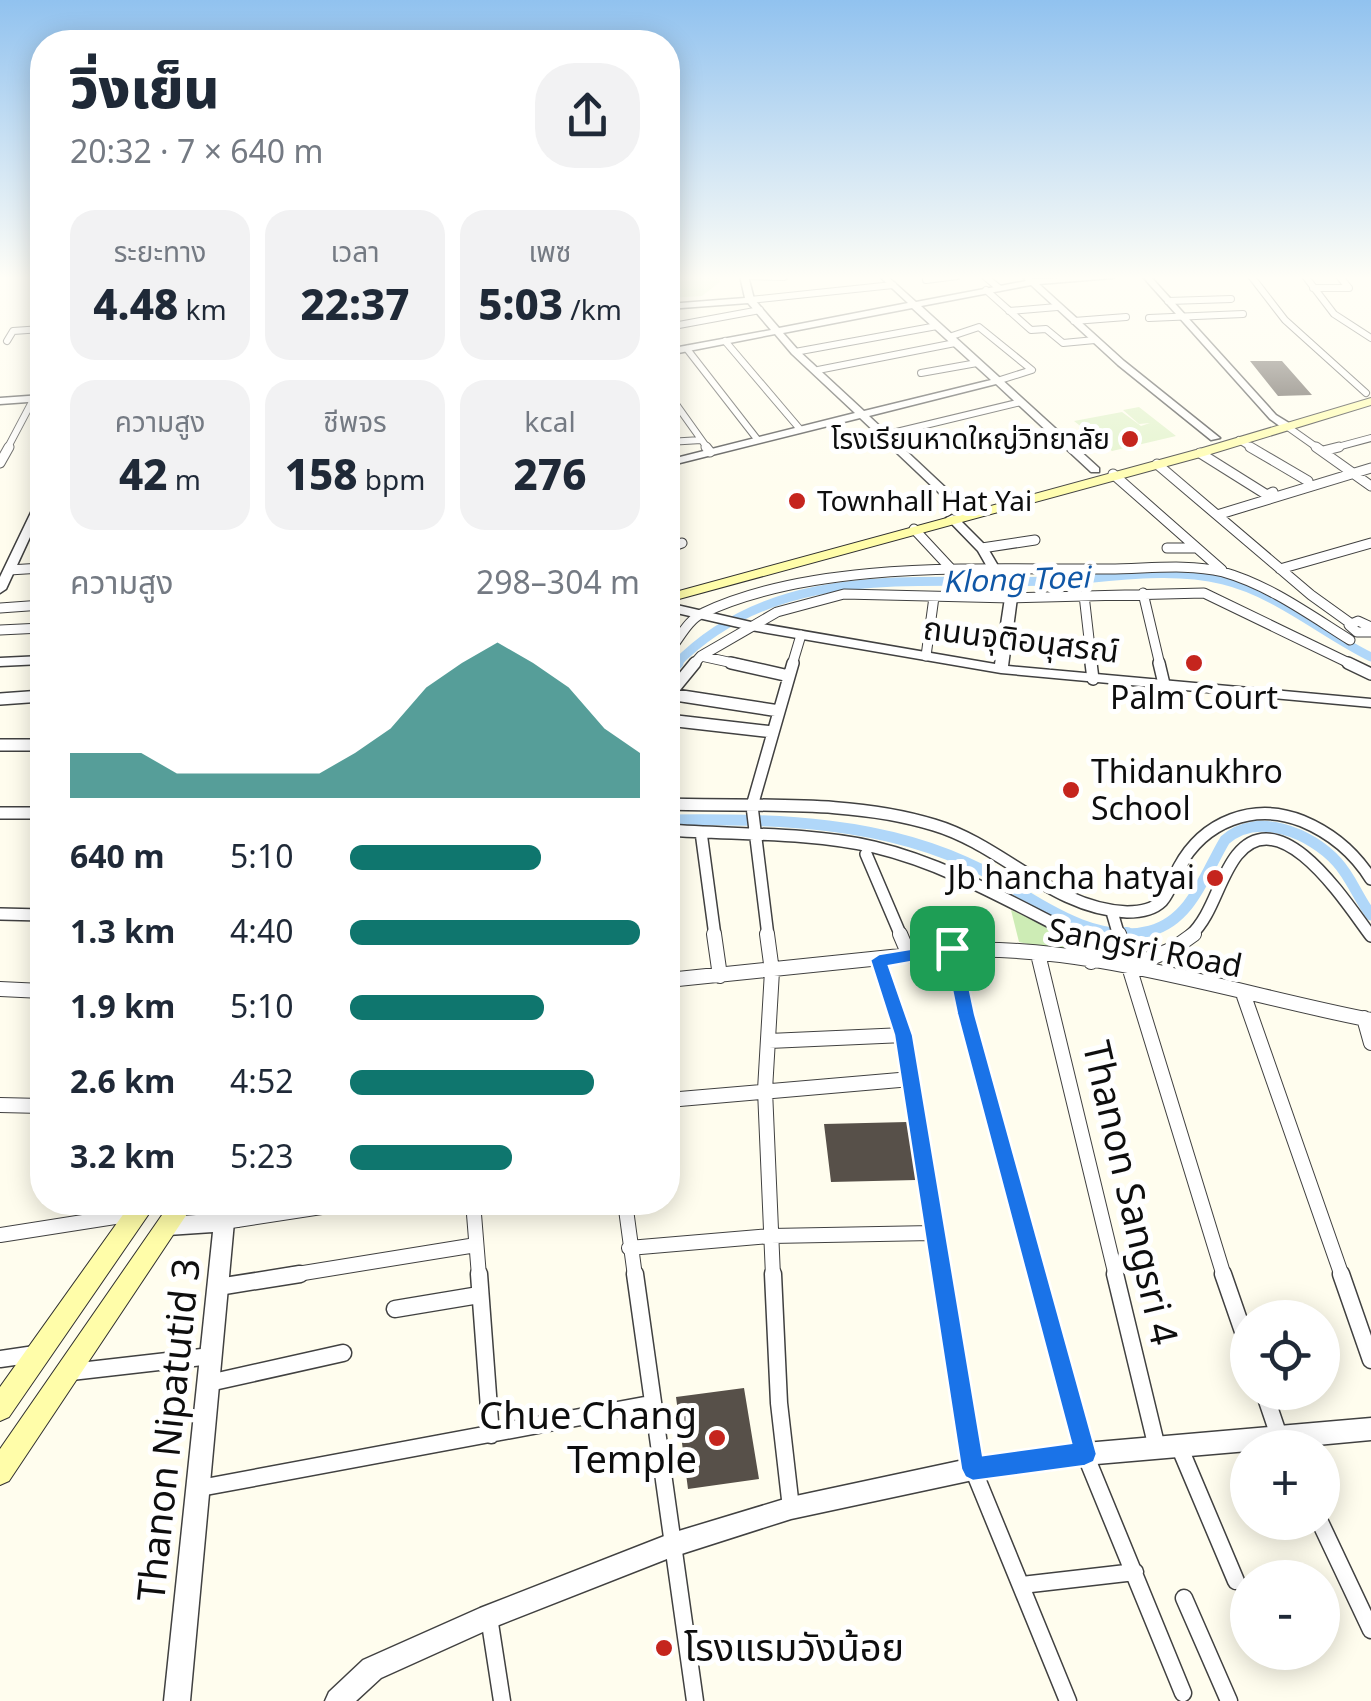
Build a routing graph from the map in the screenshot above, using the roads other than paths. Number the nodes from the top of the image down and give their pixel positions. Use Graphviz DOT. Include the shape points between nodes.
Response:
graph roads {
  1 [pos="692,355"];
  2 [pos="737,355"];
  3 [pos="799,355"];
  4 [pos="883,355"];
  5 [pos="969,355"];
  6 [pos="1014,355"];
  7 [pos="1114,355"];
  8 [pos="1218,355"];
  9 [pos="1325,355"];
  10 [pos="977,363"];
  11 [pos="818,370"];
  12 [pos="921,373"];
  13 [pos="997,380"];
  14 [pos="1369,395"];
  15 [pos="30,399"];
  16 [pos="0,401"];
  17 [pos="1021,402"];
  18 [pos="680,411"];
  19 [pos="30,412"];
  20 [pos="861,413"];
  21 [pos="680,419"];
  22 [pos="686,419"];
  23 [pos="1279,421"];
  24 [pos="799,428"];
  25 [pos="884,435"];
  26 [pos="1215,438"];
  27 [pos="1371,438"];
  28 [pos="758,439"];
  29 [pos="701,440"];
  30 [pos="1239,440"];
  31 [pos="680,441"];
  32 [pos="1323,451"];
  33 [pos="710,452"];
  34 [pos="1200,453"];
  35 [pos="680,460"];
  36 [pos="0,463"];
  37 [pos="1157,464"];
  38 [pos="1371,468"];
  39 [pos="1094,470"];
  40 [pos="1354,473"];
  41 [pos="1113,474"];
  42 [pos="1065,481"];
  43 [pos="1371,486"];
  44 [pos="956,512"];
  45 [pos="1217,515"];
  46 [pos="30,525"];
  47 [pos="914,529"];
  48 [pos="1035,540"];
  49 [pos="1371,543"];
  50 [pos="982,548"];
  51 [pos="1167,548"];
  52 [pos="1197,548"];
  53 [pos="800,555"];
  54 [pos="30,569"];
  55 [pos="1280,569"];
  56 [pos="9,570"];
  57 [pos="996,570"];
  58 [pos="954,572"];
  59 [pos="1225,573"];
  60 [pos="680,585"];
  61 [pos="0,589"];
  62 [pos="1143,593"];
  63 [pos="680,594"];
  64 [pos="1084,595"];
  65 [pos="934,597"];
  66 [pos="1011,598"];
  67 [pos="30,606"];
  68 [pos="0,608"];
  69 [pos="680,610"];
  70 [pos="697,615"];
  71 [pos="750,626"];
  72 [pos="30,629"];
  73 [pos="1359,629"];
  74 [pos="0,630"];
  75 [pos="801,635"];
  76 [pos="680,637"];
  77 [pos="1331,653"];
  78 [pos="701,656"];
  79 [pos="926,656"];
  80 [pos="30,661"];
  81 [pos="0,662"];
  82 [pos="1001,670"];
  83 [pos="1371,674"];
  84 [pos="789,676"];
  85 [pos="1093,679"];
  86 [pos="680,681"];
  87 [pos="1164,684"];
  88 [pos="30,697"];
  89 [pos="680,698"];
  90 [pos="0,699"];
  91 [pos="1371,703"];
  92 [pos="779,711"];
  93 [pos="680,721"];
  94 [pos="773,732"];
  95 [pos="0,745"];
  96 [pos="30,745"];
  97 [pos="680,804"];
  98 [pos="752,807"];
  99 [pos="0,813"];
  100 [pos="30,813"];
  101 [pos="680,831"];
  102 [pos="701,832"];
  103 [pos="753,834"];
  104 [pos="866,854"];
  105 [pos="1371,879"];
  106 [pos="0,914"];
  107 [pos="30,915"];
  108 [pos="1114,917"];
  109 [pos="1371,936"];
  110 [pos="952,948"];
  111 [pos="1038,954"];
  112 [pos="909,955"];
  113 [pos="879,960"];
  114 [pos="1091,962"];
  115 [pos="1129,967"];
  116 [pos="772,971"];
  117 [pos="720,976"];
  118 [pos="680,979"];
  119 [pos="0,989"];
  120 [pos="30,990"];
  121 [pos="1244,996"];
  122 [pos="1367,1019"];
  123 [pos="904,1035"];
  124 [pos="769,1041"];
  125 [pos="1371,1043"];
  126 [pos="912,1080"];
  127 [pos="765,1090"];
  128 [pos="680,1099"];
  129 [pos="0,1105"];
  130 [pos="30,1106"];
  131 [pos="104,1215"];
  132 [pos="137,1215"];
  133 [pos="175,1215"];
  134 [pos="236,1215"];
  135 [pos="270,1215"];
  136 [pos="474,1215"];
  137 [pos="626,1215"];
  138 [pos="231,1221"];
  139 [pos="168,1226"];
  140 [pos="933,1232"];
  141 [pos="0,1234"];
  142 [pos="770,1236"];
  143 [pos="476,1245"];
  144 [pos="629,1248"];
  145 [pos="218,1287"];
  146 [pos="479,1294"];
  147 [pos="1232,1300"];
  148 [pos="395,1308"];
  149 [pos="343,1352"];
  150 [pos="38,1354"];
  151 [pos="210,1356"];
  152 [pos="0,1359"];
  153 [pos="1371,1360"];
  154 [pos="66,1373"];
  155 [pos="208,1383"];
  156 [pos="650,1404"];
  157 [pos="0,1408"];
  158 [pos="1371,1429"];
  159 [pos="1340,1433"];
  160 [pos="491,1434"];
  161 [pos="1230,1444"];
  162 [pos="1168,1447"];
  163 [pos="1085,1454"];
  164 [pos="973,1469"];
  165 [pos="0,1472"];
  166 [pos="200,1488"];
  167 [pos="791,1508"];
  168 [pos="1328,1540"];
  169 [pos="672,1545"];
  170 [pos="1230,1569"];
  171 [pos="1135,1572"];
  172 [pos="1022,1585"];
  173 [pos="1184,1598"];
  174 [pos="489,1617"];
  175 [pos="1371,1630"];
  176 [pos="1183,1694"];
  177 [pos="177,1701"];
  178 [pos="338,1701"];
  179 [pos="502,1701"];
  180 [pos="695,1701"];
  181 [pos="1068,1701"];
  182 [pos="1229,1701"];
  1 -- 28 [label="street"];
  2 -- 24 [label="street"];
  3 -- 11 [label="street"];
  4 -- 11 [label="street"];
  5 -- 10 [label="street"];
  6 -- 13 [label="street" via="1032,370"];
  7 -- 26 [label="street"];
  8 -- 23 [label="street"];
  9 -- 14 [label="street"];
  10 -- 12 [label="street"];
  10 -- 13 [label="street"];
  11 -- 20 [label="street"];
  13 -- 17 [label="street"];
  13 -- 20 [label="street"];
  14 -- 23 [label="main road"];
  15 -- 16 [label="street"];
  17 -- 25 [label="street"];
  17 -- 39 [label="street"];
  18 -- 22 [label="street"];
  19 -- 36 [label="street"];
  20 -- 24 [label="street"];
  20 -- 25 [label="street"];
  21 -- 22 [label="street"];
  22 -- 29 [label="street"];
  23 -- 26 [label="main road"];
  23 -- 30 [label="main road"];
  23 -- 32 [label="street"];
  24 -- 28 [label="street"];
  25 -- 44 [label="street"];
  26 -- 39 [label="main road"];
  27 -- 32 [label="street"];
  28 -- 33 [label="street"];
  29 -- 31 [label="street"];
  29 -- 33 [label="street"];
  30 -- 34 [label="main road"];
  30 -- 34 [label="street" via="1308,481 1266,494"];
  32 -- 40 [label="street"];
  33 -- 35 [label="street"];
  34 -- 37 [label="main road"];
  37 -- 41 [label="main road"];
  37 -- 45 [label="street"];
  38 -- 40 [label="street"];
  39 -- 42 [label="main road"];
  40 -- 43 [label="street"];
  40 -- 45 [label="street"];
  41 -- 42 [label="main road"];
  41 -- 52 [label="street"];
  42 -- 44 [label="main road"];
  44 -- 47 [label="main road"];
  44 -- 50 [label="street"];
  44 -- 53 [label="main road"];
  45 -- 55 [label="street"];
  46 -- 56 [label="street"];
  47 -- 53 [label="main road"];
  47 -- 58 [label="street"];
  48 -- 50 [label="street"];
  49 -- 55 [label="street"];
  50 -- 57 [label="street"];
  51 -- 52 [label="street"];
  52 -- 59 [label="street"];
  53 -- 60 [label="main road"];
  53 -- 63 [label="main road"];
  54 -- 56 [label="street"];
  55 -- 73 [label="street"];
  56 -- 61 [label="street"];
  57 -- 58 [label="street"];
  57 -- 59 [label="street"];
  57 -- 66 [label="street"];
  58 -- 70 [label="street" via="844,576"];
  59 -- 73 [label="street"];
  62 -- 64 [label="street"];
  62 -- 77 [label="street" via="1217,596"];
  62 -- 87 [label="street"];
  64 -- 66 [label="street"];
  64 -- 85 [label="street"];
  65 -- 66 [label="street"];
  65 -- 71 [label="street" via="844,594"];
  65 -- 79 [label="street"];
  66 -- 82 [label="street"];
  67 -- 68 [label="street"];
  69 -- 70 [label="street, ถนนจุติอนุสรณ์"];
  70 -- 71 [label="street, ถนนจุติอนุสรณ์"];
  70 -- 76 [label="street"];
  71 -- 75 [label="street, ถนนจุติอนุสรณ์"];
  71 -- 78 [label="street"];
  72 -- 74 [label="street"];
  73 -- 77 [label="street"];
  75 -- 79 [label="street, ถนนจุติอนุสรณ์"];
  75 -- 84 [label="street"];
  77 -- 83 [label="street"];
  78 -- 84 [label="street"];
  78 -- 86 [label="street"];
  79 -- 82 [label="street, ถนนจุติอนุสรณ์"];
  80 -- 81 [label="street"];
  82 -- 85 [label="street, ถนนจุติอนุสรณ์"];
  84 -- 92 [label="street"];
  85 -- 87 [label="street, ถนนจุติอนุสรณ์"];
  87 -- 91 [label="street, ถนนจุติอนุสรณ์"];
  88 -- 90 [label="street"];
  89 -- 92 [label="street"];
  92 -- 94 [label="street"];
  93 -- 94 [label="street"];
  94 -- 98 [label="street"];
  95 -- 96 [label="street"];
  97 -- 98 [label="street"];
  98 -- 103 [label="street"];
  98 -- 108 [label="street" via="796,806 931,824 975,840"];
  99 -- 100 [label="street"];
  101 -- 102 [label="street"];
  102 -- 103 [label="street"];
  102 -- 117 [label="street"];
  103 -- 114 [label="street" via="845,842 919,860 1079,937 1090,946"];
  103 -- 116 [label="street"];
  104 -- 112 [label="street"];
  105 -- 108 [label="street" via="1358,856 1325,832 1282,813 1247,812 1206,831 1159,903"];
  106 -- 107 [label="street"];
  108 -- 115 [label="street"];
  109 -- 115 [label="street" via="1314,861 1290,846 1260,840 1238,854 1188,940"];
  110 -- 111 [label="street, Sangsri Road"];
  110 -- 112 [label="street, Sangsri Road"];
  110 -- 163 [label="street"];
  111 -- 114 [label="street, Sangsri Road"];
  111 -- 162 [label="street, Thanon Sangsri 4"];
  112 -- 113 [label="street, Sangsri Road"];
  113 -- 116 [label="street, Sangsri Road"];
  113 -- 123 [label="street"];
  114 -- 115 [label="street, Sangsri Road"];
  115 -- 121 [label="street, Sangsri Road"];
  115 -- 147 [label="street"];
  116 -- 117 [label="street, Sangsri Road"];
  116 -- 124 [label="street"];
  117 -- 118 [label="street, Sangsri Road"];
  119 -- 120 [label="street"];
  121 -- 122 [label="street, Sangsri Road"];
  121 -- 153 [label="street"];
  122 -- 125 [label="street"];
  123 -- 124 [label="street"];
  123 -- 126 [label="street"];
  124 -- 127 [label="street"];
  126 -- 127 [label="street"];
  126 -- 140 [label="street"];
  127 -- 128 [label="street"];
  127 -- 142 [label="street"];
  129 -- 130 [label="street"];
  131 -- 141 [label="street"];
  132 -- 150 [label="main road"];
  133 -- 139 [label="main road"];
  134 -- 138 [label="street"];
  135 -- 138 [label="street"];
  136 -- 143 [label="street"];
  137 -- 144 [label="street"];
  138 -- 139 [label="street, Thanon Nipatutid 3"];
  138 -- 145 [label="street, Thanon Nipatutid 3"];
  139 -- 154 [label="main road"];
  140 -- 142 [label="street"];
  140 -- 164 [label="street"];
  142 -- 144 [label="street"];
  142 -- 167 [label="street"];
  143 -- 145 [label="street"];
  143 -- 146 [label="street"];
  144 -- 156 [label="street"];
  145 -- 151 [label="street, Thanon Nipatutid 3"];
  146 -- 148 [label="street"];
  146 -- 160 [label="street"];
  149 -- 155 [label="street"];
  150 -- 152 [label="street"];
  150 -- 157 [label="main road"];
  151 -- 154 [label="street"];
  151 -- 155 [label="street, Thanon Nipatutid 3"];
  154 -- 165 [label="main road"];
  155 -- 166 [label="street, Thanon Nipatutid 3"];
  156 -- 160 [label="street"];
  156 -- 169 [label="street"];
  158 -- 159 [label="street"];
  160 -- 166 [label="street"];
  161 -- 162 [label="street"];
  162 -- 163 [label="street"];
  162 -- 170 [label="street, Thanon Sangsri 4"];
  163 -- 164 [label="street"];
  163 -- 171 [label="street"];
  164 -- 167 [label="street"];
  164 -- 172 [label="street"];
  166 -- 177 [label="street, Thanon Nipatutid 3"];
  167 -- 169 [label="street"];
  168 -- 175 [label="street"];
  169 -- 174 [label="street"];
  169 -- 180 [label="street"];
  171 -- 172 [label="street"];
  171 -- 176 [label="street"];
  172 -- 181 [label="street"];
  173 -- 182 [label="street"];
  174 -- 178 [label="street" via="372,1669"];
  174 -- 179 [label="street"];
}
